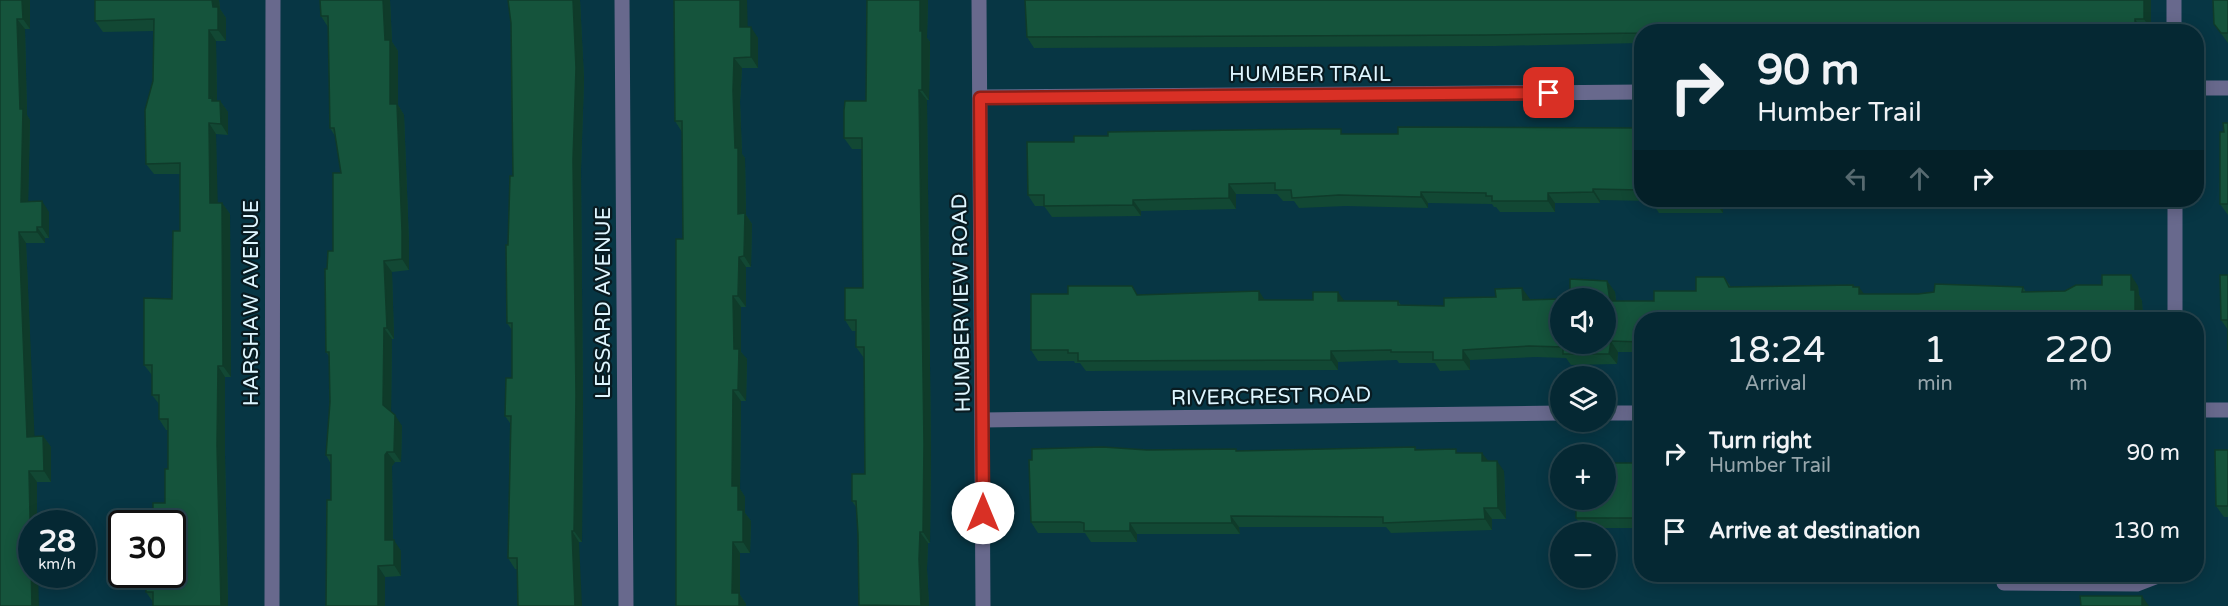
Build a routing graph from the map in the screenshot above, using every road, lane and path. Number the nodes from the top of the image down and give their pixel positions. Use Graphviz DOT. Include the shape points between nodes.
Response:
graph roads {
  1 [pos="273,0"];
  2 [pos="622,0"];
  3 [pos="979,0"];
  4 [pos="2174,0"];
  5 [pos="2174,24"];
  6 [pos="2204,88"];
  7 [pos="2228,88"];
  8 [pos="1634,92"];
  9 [pos="980,98"];
  10 [pos="2175,207"];
  11 [pos="2175,312"];
  12 [pos="2204,410"];
  13 [pos="2228,410"];
  14 [pos="1616,413"];
  15 [pos="1634,413"];
  16 [pos="1550,414"];
  17 [pos="983,420"];
  18 [pos="2145,582"];
  19 [pos="2004,583"];
  20 [pos="272,606"];
  21 [pos="626,606"];
  22 [pos="983,606"];
  1 -- 20 [label="street, HARSHAW AVENUE"];
  2 -- 21 [label="street, LESSARD AVENUE"];
  3 -- 9 [label="street, HUMBERVIEW ROAD"];
  4 -- 5 [label="street"];
  6 -- 7 [label="street"];
  8 -- 9 [label="street, HUMBER TRAIL"];
  9 -- 17 [label="street, HUMBERVIEW ROAD"];
  10 -- 11 [label="street"];
  12 -- 13 [label="street"];
  14 -- 15 [label="street"];
  16 -- 17 [label="street, RIVERCREST ROAD"];
  17 -- 22 [label="street, HUMBERVIEW ROAD"];
  18 -- 19 [label="street"];
}
